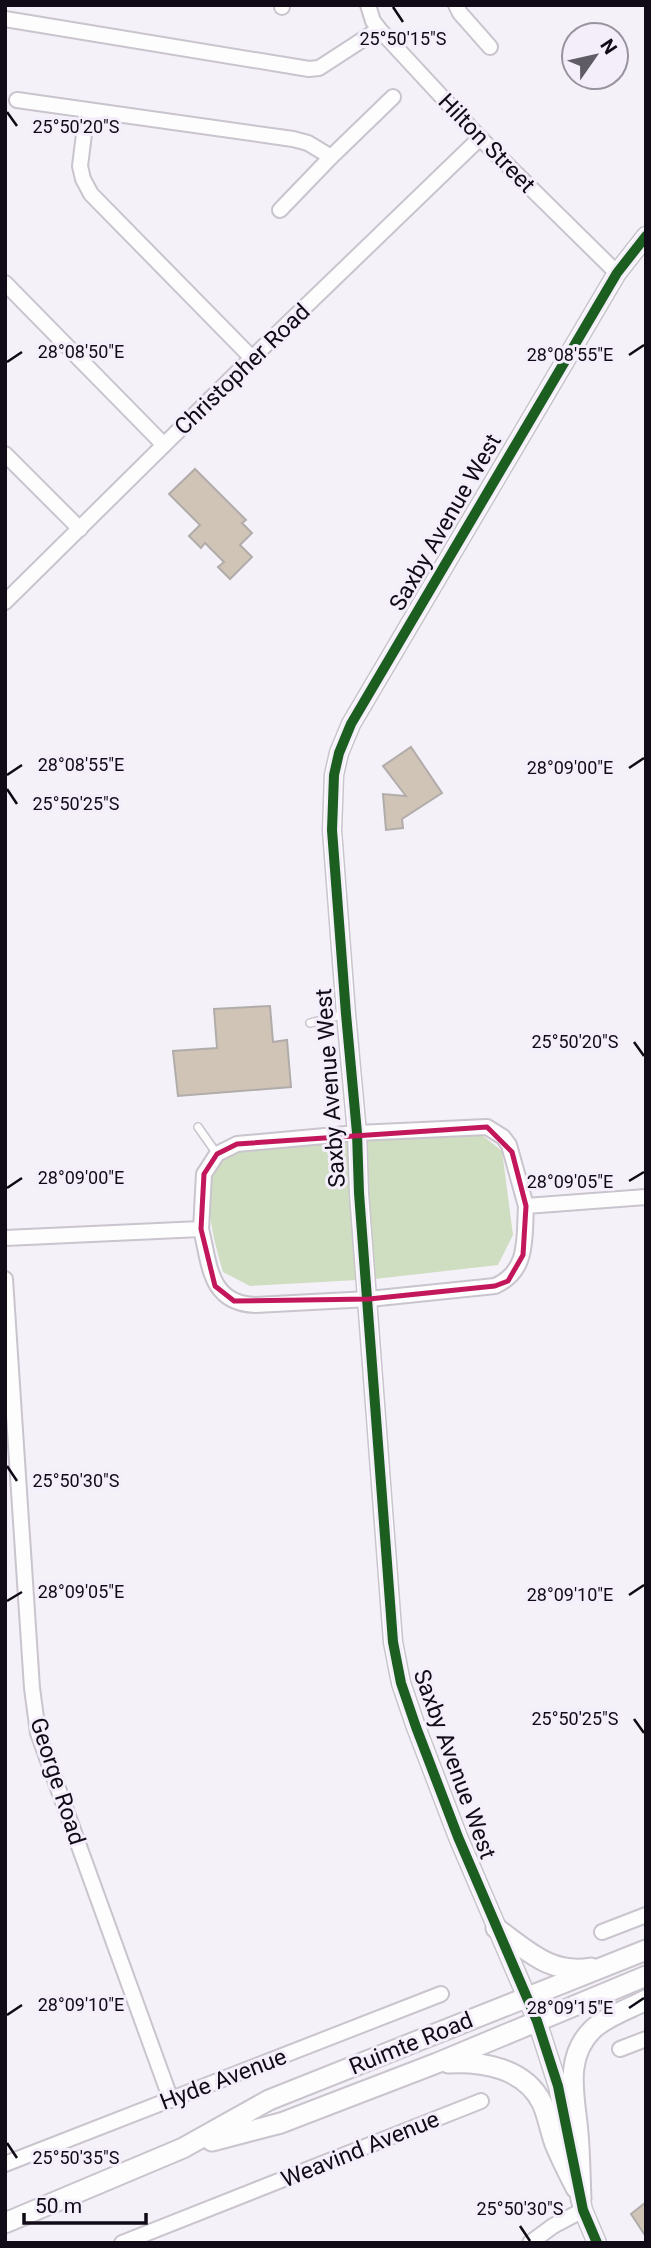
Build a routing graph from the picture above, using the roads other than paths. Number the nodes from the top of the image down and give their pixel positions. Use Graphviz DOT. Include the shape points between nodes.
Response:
graph roads {
  1 [pos="368,5"];
  2 [pos="456,5"];
  3 [pos="5,19"];
  4 [pos="379,29"];
  5 [pos="490,47"];
  6 [pos="393,97"];
  7 [pos="17,100"];
  8 [pos="87,110"];
  9 [pos="480,138"];
  10 [pos="331,157"];
  11 [pos="280,210"];
  12 [pos="646,236"];
  13 [pos="617,272"];
  14 [pos="5,283"];
  15 [pos="252,358"];
  16 [pos="164,445"];
  17 [pos="5,454"];
  18 [pos="80,529"];
  19 [pos="5,602"];
  20 [pos="346,1014"];
  21 [pos="310,1023"];
  22 [pos="198,1127"];
  23 [pos="357,1133"];
  24 [pos="217,1154"];
  25 [pos="646,1197"];
  26 [pos="526,1206"];
  27 [pos="201,1229"];
  28 [pos="5,1238"];
  29 [pos="5,1279"];
  30 [pos="369,1299"];
  31 [pos="646,1914"];
  32 [pos="496,1928"];
  33 [pos="602,1932"];
  34 [pos="646,1950"];
  35 [pos="617,1963"];
  36 [pos="646,1976"];
  37 [pos="441,1994"];
  38 [pos="526,1997"];
  39 [pos="646,2000"];
  40 [pos="537,2021"];
  41 [pos="646,2039"];
  42 [pos="620,2049"];
  43 [pos="437,2063"];
  44 [pos="171,2100"];
  45 [pos="481,2101"];
  46 [pos="183,2148"];
  47 [pos="5,2164"];
  48 [pos="582,2204"];
  49 [pos="5,2223"];
  50 [pos="122,2243"];
  51 [pos="530,2243"];
  52 [pos="597,2243"];
  1 -- 4 [label="street, Hilton Street"];
  2 -- 5 [label="street"];
  3 -- 4 [label="street" via="309,69 319,68"];
  4 -- 9 [label="street, Hilton Street"];
  6 -- 10 [label="street"];
  7 -- 8 [label="street"];
  8 -- 10 [label="street" via="301,141"];
  8 -- 15 [label="street" via="80,166 91,194"];
  9 -- 13 [label="street, Hilton Street"];
  9 -- 15 [label="street, Christopher Road"];
  10 -- 11 [label="street"];
  12 -- 13 [label="street, Saxby Avenue West"];
  13 -- 20 [label="street, Saxby Avenue West" via="351,724 339,753 332,830"];
  14 -- 16 [label="street"];
  15 -- 16 [label="street, Christopher Road"];
  16 -- 18 [label="street, Christopher Road"];
  17 -- 18 [label="street"];
  18 -- 19 [label="street, Christopher Road"];
  20 -- 21 [label="lane"];
  20 -- 23 [label="street, Saxby Avenue West"];
  22 -- 24 [label="lane"];
  23 -- 24 [label="street" via="237,1144"];
  23 -- 26 [label="street" via="487,1127 509,1144"];
  23 -- 30 [label="street, Saxby Avenue West"];
  24 -- 27 [label="street" via="204,1174"];
  25 -- 26 [label="street"];
  26 -- 30 [label="street" via="523,1255 508,1281"];
  27 -- 28 [label="street"];
  27 -- 30 [label="street" via="215,1286 234,1301 255,1305"];
  29 -- 44 [label="street, George Road" via="38,1733"];
  30 -- 32 [label="street, Saxby Avenue West" via="397,1663 416,1727"];
  31 -- 33 [label="street"];
  32 -- 35 [label="main road" via="542,1962 559,1967 580,1970"];
  32 -- 38 [label="street, Saxby Avenue West"];
  34 -- 35 [label="main road, Ruimte Road"];
  35 -- 38 [label="main road, Ruimte Road"];
  36 -- 40 [label="main road, Ruimte Road"];
  37 -- 44 [label="street, Hyde Avenue"];
  38 -- 40 [label="street, Saxby Avenue West"];
  38 -- 46 [label="main road, Ruimte Road" via="269,2100"];
  39 -- 48 [label="main road" via="596,2027 576,2057 573,2103"];
  40 -- 43 [label="main road, Ruimte Road"];
  40 -- 48 [label="street, Saxby Avenue West" via="558,2086"];
  41 -- 42 [label="street"];
  43 -- 46 [label="main road, Ruimte Road" via="281,2123"];
  43 -- 48 [label="main road" via="473,2062 510,2072 524,2081 542,2104"];
  44 -- 47 [label="street, Hyde Avenue"];
  45 -- 50 [label="street, Weavind Avenue"];
  46 -- 49 [label="main road, Ruimte Road"];
  48 -- 51 [label="street"];
  48 -- 52 [label="street, Saxby Avenue West"];
}
